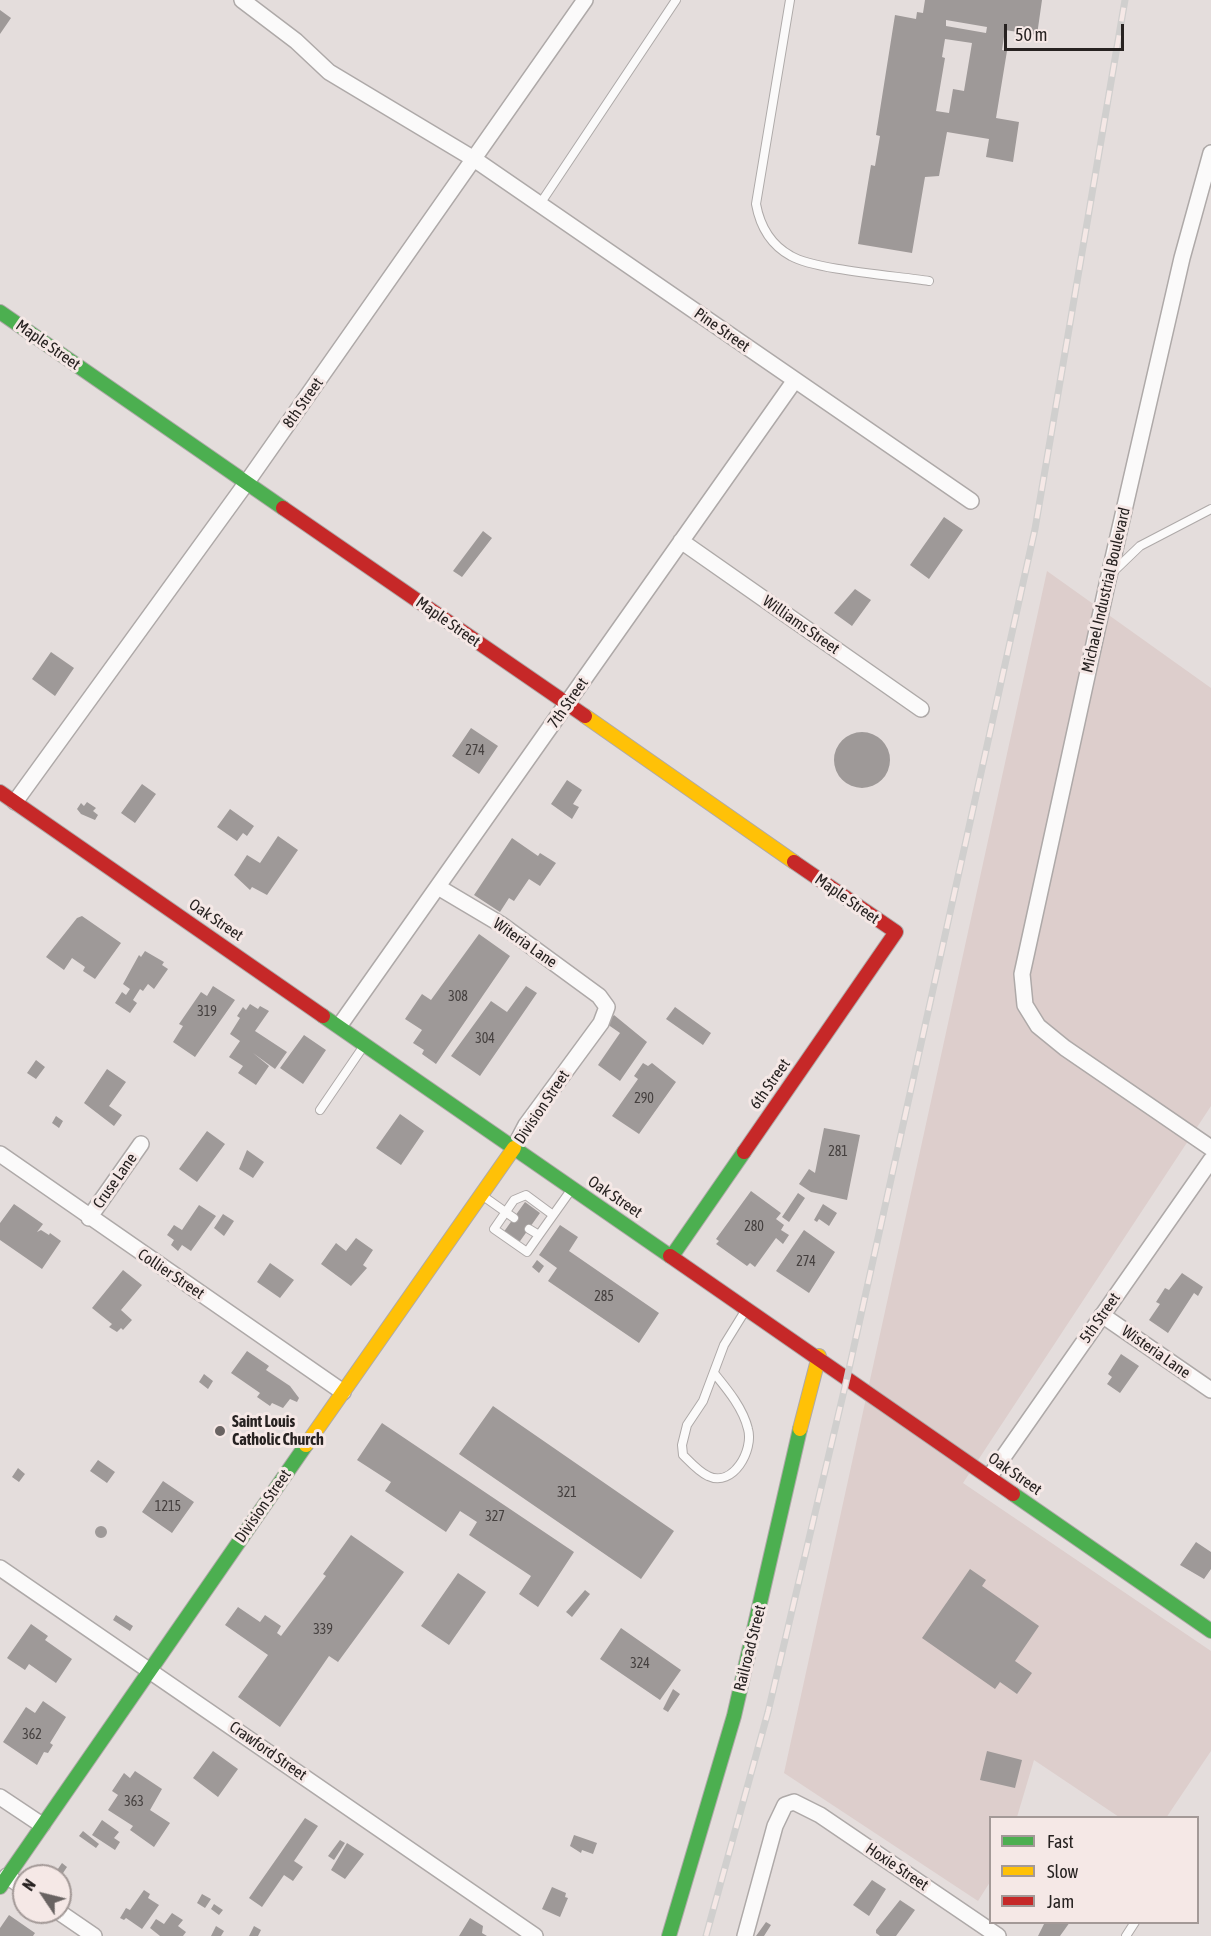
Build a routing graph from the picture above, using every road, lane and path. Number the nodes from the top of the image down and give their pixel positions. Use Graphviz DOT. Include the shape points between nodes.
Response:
graph roads {
  1 [pos="242,0"];
  2 [pos="585,0"];
  3 [pos="675,0"];
  4 [pos="790,0"];
  5 [pos="1211,153"];
  6 [pos="474,159"];
  7 [pos="540,204"];
  8 [pos="929,280"];
  9 [pos="0,312"];
  10 [pos="795,380"];
  11 [pos="247,482"];
  12 [pos="971,501"];
  13 [pos="1211,509"];
  14 [pos="681,541"];
  15 [pos="1108,580"];
  16 [pos="567,705"];
  17 [pos="921,709"];
  18 [pos="0,792"];
  19 [pos="15,802"];
  20 [pos="438,887"];
  21 [pos="896,932"];
  22 [pos="607,1006"];
  23 [pos="340,1025"];
  24 [pos="366,1043"];
  25 [pos="320,1110"];
  26 [pos="141,1144"];
  27 [pos="514,1148"];
  28 [pos="1211,1148"];
  29 [pos="0,1155"];
  30 [pos="1211,1160"];
  31 [pos="573,1188"];
  32 [pos="481,1195"];
  33 [pos="506,1212"];
  34 [pos="553,1215"];
  35 [pos="89,1218"];
  36 [pos="514,1218"];
  37 [pos="529,1229"];
  38 [pos="539,1235"];
  39 [pos="672,1256"];
  40 [pos="748,1308"];
  41 [pos="1102,1315"];
  42 [pos="819,1356"];
  43 [pos="714,1373"];
  44 [pos="1211,1390"];
  45 [pos="343,1392"];
  46 [pos="990,1476"];
  47 [pos="0,1568"];
  48 [pos="1211,1630"];
  49 [pos="149,1669"];
  50 [pos="0,1797"];
  51 [pos="42,1825"];
  52 [pos="4,1882"];
  53 [pos="72,1921"];
  54 [pos="94,1936"];
  55 [pos="535,1936"];
  56 [pos="669,1936"];
  57 [pos="746,1936"];
  58 [pos="998,1936"];
  1 -- 6 [label="street, Pine Street" via="329,72"];
  2 -- 6 [label="street, 8th Street"];
  3 -- 7 [label="lane"];
  4 -- 8 [label="lane" via="756,204 760,224 773,242 792,257"];
  5 -- 15 [label="street, Michael Industrial Boulevard" via="1182,258"];
  6 -- 7 [label="street, Pine Street"];
  6 -- 11 [label="street, 8th Street"];
  7 -- 10 [label="street, Pine Street"];
  9 -- 11 [label="main road, Maple Street"];
  10 -- 12 [label="street, Pine Street"];
  10 -- 14 [label="street, 7th Street"];
  11 -- 16 [label="main road, Maple Street"];
  11 -- 19 [label="street, 8th Street"];
  13 -- 15 [label="lane" via="1140,546"];
  14 -- 16 [label="street, 7th Street"];
  14 -- 17 [label="street, Williams Street"];
  15 -- 28 [label="street, Michael Industrial Boulevard" via="1022,974 1025,1005 1038,1026 1065,1048"];
  16 -- 20 [label="street, 7th Street"];
  16 -- 21 [label="main road, Maple Street"];
  18 -- 19 [label="main road, Oak Street"];
  19 -- 23 [label="main road, Oak Street"];
  20 -- 22 [label="street, Witeria Lane" via="502,925 599,996"];
  20 -- 23 [label="street, 7th Street"];
  21 -- 39 [label="main road, 6th Street"];
  22 -- 27 [label="street, Division Street" via="601,1023 526,1125"];
  23 -- 24 [label="main road, Oak Street"];
  24 -- 25 [label="lane"];
  24 -- 27 [label="main road, Oak Street"];
  26 -- 35 [label="street, Cruse Lane"];
  27 -- 31 [label="main road, Oak Street"];
  27 -- 32 [label="main road, Division Street"];
  29 -- 35 [label="street, Collier Street"];
  30 -- 41 [label="street, 5th Street"];
  31 -- 34 [label="lane"];
  31 -- 39 [label="main road, Oak Street"];
  32 -- 33 [label="lane"];
  32 -- 45 [label="main road, Division Street"];
  33 -- 34 [label="lane" via="514,1200 526,1195"];
  33 -- 36 [label="lane"];
  33 -- 38 [label="lane" via="494,1229 527,1252"];
  34 -- 38 [label="lane"];
  35 -- 45 [label="street, Collier Street"];
  37 -- 38 [label="lane"];
  39 -- 40 [label="main road, Oak Street"];
  40 -- 42 [label="main road, Oak Street"];
  40 -- 43 [label="lane" via="724,1345"];
  41 -- 44 [label="street, Wisteria Lane"];
  41 -- 46 [label="street, 5th Street"];
  42 -- 46 [label="main road, Oak Street"];
  42 -- 56 [label="main road, Railroad Street" via="736,1705"];
  43 -- 43 [label="lane" via="703,1401 687,1425 682,1445 683,1455 710,1477 718,1478 741,1464 750,1447 748,1428 737,1405"];
  45 -- 49 [label="main road, Division Street"];
  46 -- 48 [label="main road, Oak Street"];
  47 -- 49 [label="street, Crawford Street"];
  49 -- 51 [label="main road, Division Street"];
  49 -- 55 [label="street, Crawford Street"];
  50 -- 51 [label="street"];
  51 -- 52 [label="main road, Division Street"];
  53 -- 54 [label="street"];
  57 -- 58 [label="street, Hoxie Street" via="775,1826 785,1805 794,1802 820,1815"];
}
